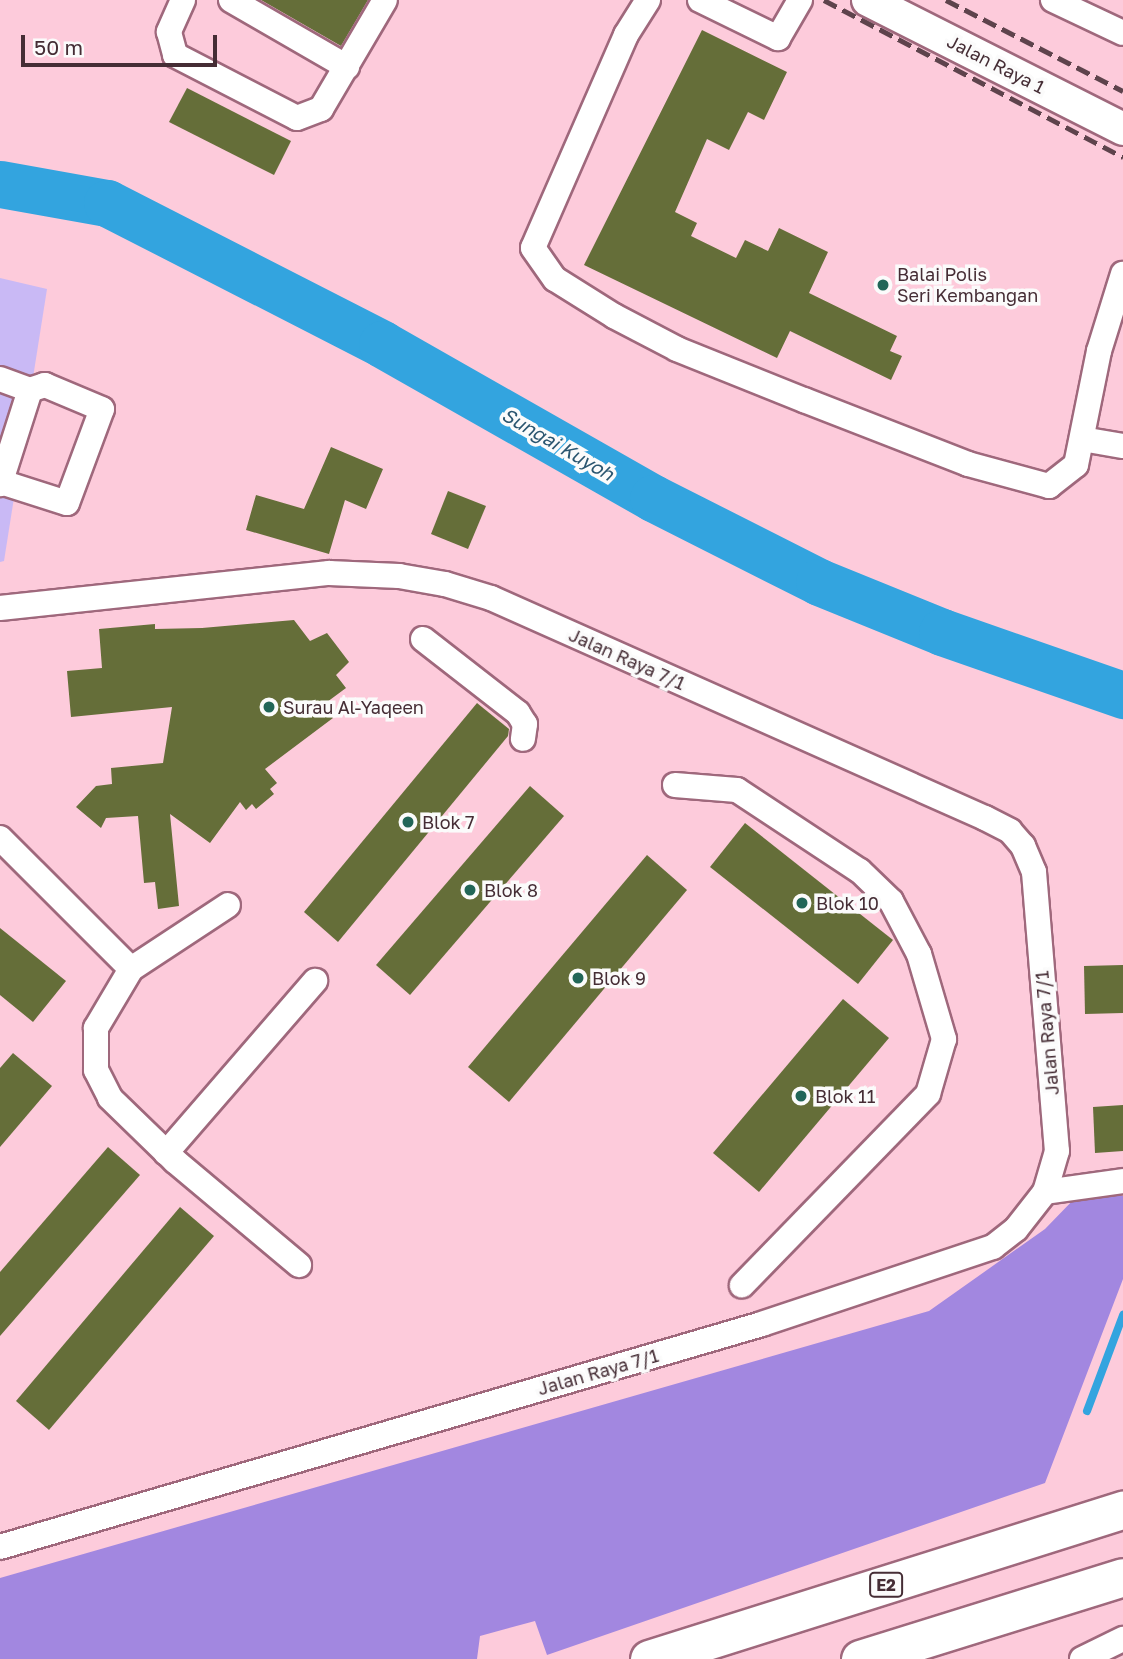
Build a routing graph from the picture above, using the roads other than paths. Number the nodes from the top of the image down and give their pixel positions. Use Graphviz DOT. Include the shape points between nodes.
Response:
graph roads {
  1 [pos="183,0"];
  2 [pos="231,0"];
  3 [pos="384,0"];
  4 [pos="648,0"];
  5 [pos="700,0"];
  6 [pos="800,0"];
  7 [pos="868,0"];
  8 [pos="1053,0"];
  9 [pos="1123,33"];
  10 [pos="347,67"];
  11 [pos="1123,129"];
  12 [pos="1123,274"];
  13 [pos="0,379"];
  14 [pos="30,390"];
  15 [pos="1082,439"];
  16 [pos="1123,446"];
  17 [pos="0,483"];
  18 [pos="0,608"];
  19 [pos="424,639"];
  20 [pos="523,739"];
  21 [pos="674,785"];
  22 [pos="0,838"];
  23 [pos="228,905"];
  24 [pos="131,969"];
  25 [pos="315,981"];
  26 [pos="166,1153"];
  27 [pos="1123,1181"];
  28 [pos="1045,1192"];
  29 [pos="299,1265"];
  30 [pos="742,1285"];
  31 [pos="1123,1510"];
  32 [pos="0,1548"];
  33 [pos="1123,1577"];
  34 [pos="1123,1639"];
  35 [pos="649,1659"];
  36 [pos="860,1659"];
  37 [pos="1082,1659"];
  1 -- 10 [label="street" via="169,32 175,55 297,118 321,109"];
  2 -- 10 [label="street"];
  3 -- 10 [label="street"];
  4 -- 15 [label="street" via="626,35 533,248 555,279 677,349 968,464 1049,485 1076,465"];
  5 -- 6 [label="street" via="778,38"];
  7 -- 11 [label="main road, Jalan Raya 1"];
  8 -- 9 [label="street"];
  12 -- 15 [label="street" via="1099,351"];
  13 -- 14 [label="street"];
  14 -- 17 [label="street"];
  14 -- 17 [label="street" via="45,386 102,409 67,503"];
  15 -- 16 [label="street"];
  18 -- 28 [label="street, Jalan Raya 7/1" via="329,573 400,576 445,584 491,598 1010,831 1023,846 1034,872 1057,1151"];
  19 -- 20 [label="street" via="518,713 525,724"];
  21 -- 30 [label="street" via="737,790 860,870 891,901 919,954 944,1039 928,1094"];
  22 -- 24 [label="street"];
  23 -- 24 [label="street"];
  24 -- 26 [label="street" via="96,1028 96,1070 110,1098"];
  25 -- 26 [label="street"];
  26 -- 29 [label="street"];
  27 -- 28 [label="street"];
  28 -- 32 [label="street, Jalan Raya 7/1" via="1016,1229 980,1251 762,1324"];
  31 -- 35 [label="highway, E2"];
  33 -- 36 [label="highway"];
  34 -- 37 [label="street"];
}
